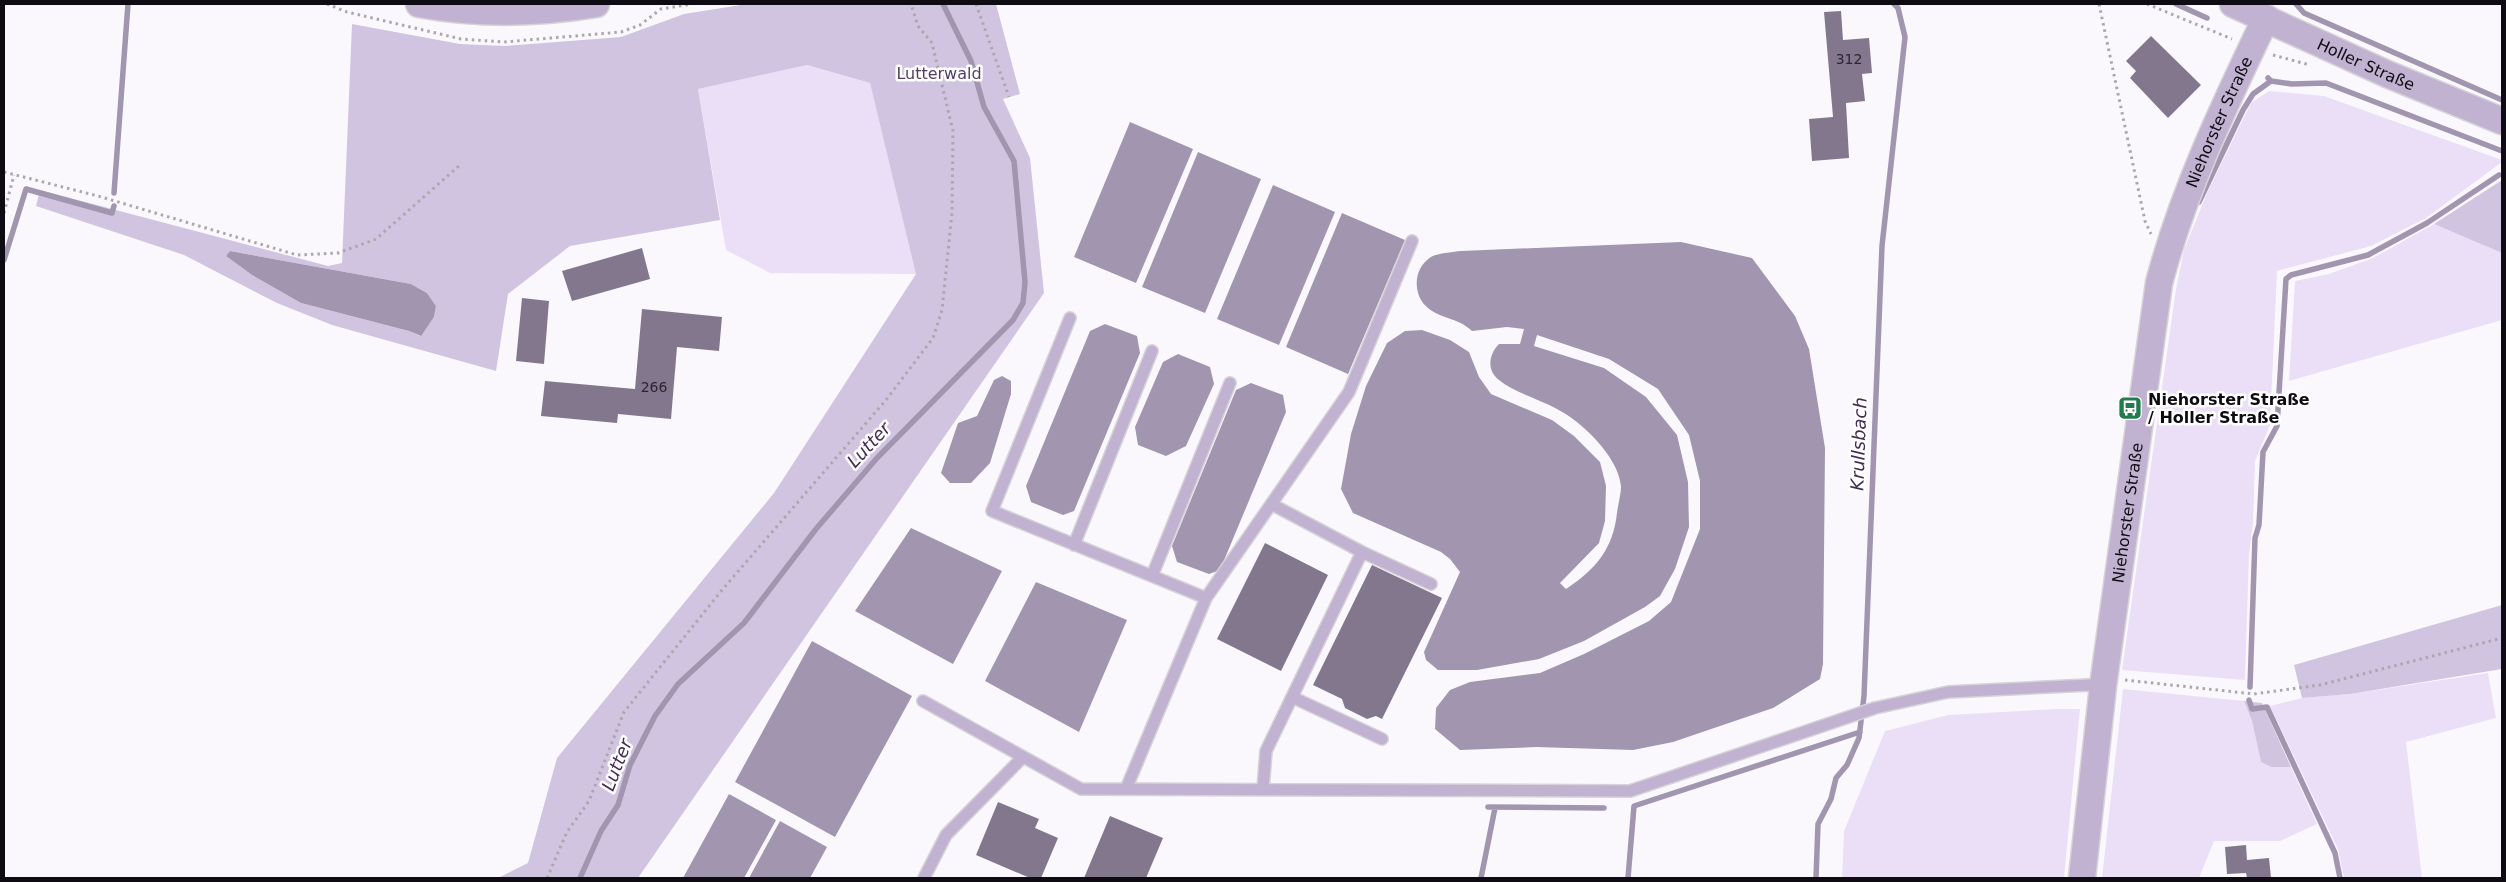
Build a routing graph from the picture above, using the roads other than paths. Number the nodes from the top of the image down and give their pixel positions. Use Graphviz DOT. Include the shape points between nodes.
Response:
graph roads {
  1 [pos="419,4"];
  2 [pos="596,4"];
  3 [pos="2233,4"];
  4 [pos="2266,18"];
  5 [pos="2502,121"];
  6 [pos="1412,241"];
  7 [pos="1070,318"];
  8 [pos="1152,351"];
  9 [pos="1230,383"];
  10 [pos="1273,505"];
  11 [pos="1074,545"];
  12 [pos="1362,552"];
  13 [pos="1152,576"];
  14 [pos="1431,584"];
  15 [pos="1206,598"];
  16 [pos="2104,682"];
  17 [pos="1292,697"];
  18 [pos="923,702"];
  19 [pos="1382,739"];
  20 [pos="1023,757"];
  21 [pos="1126,789"];
  22 [pos="1263,789"];
  23 [pos="924,878"];
  24 [pos="2082,878"];
  1 -- 2 [label="street" via="455,11 503,14"];
  3 -- 4 [label="street, Holler Straße"];
  4 -- 5 [label="street, Holler Straße" via="2387,74"];
  4 -- 16 [label="street, Niehorster Straße" via="2237,75 2169,243 2159,283"];
  6 -- 10 [label="lane" via="1349,392"];
  7 -- 11 [label="lane" via="992,511"];
  8 -- 11 [label="lane"];
  9 -- 13 [label="lane"];
  10 -- 12 [label="lane"];
  10 -- 15 [label="lane"];
  11 -- 13 [label="lane"];
  12 -- 14 [label="lane"];
  12 -- 17 [label="lane"];
  13 -- 15 [label="lane"];
  15 -- 21 [label="lane"];
  16 -- 22 [label="lane" via="1948,692 1875,708 1630,791"];
  16 -- 24 [label="street, Niehorster Straße"];
  17 -- 19 [label="lane"];
  17 -- 22 [label="lane" via="1266,751"];
  18 -- 20 [label="lane"];
  20 -- 21 [label="lane" via="1081,789"];
  20 -- 23 [label="lane" via="946,835"];
  21 -- 22 [label="lane"];
}
